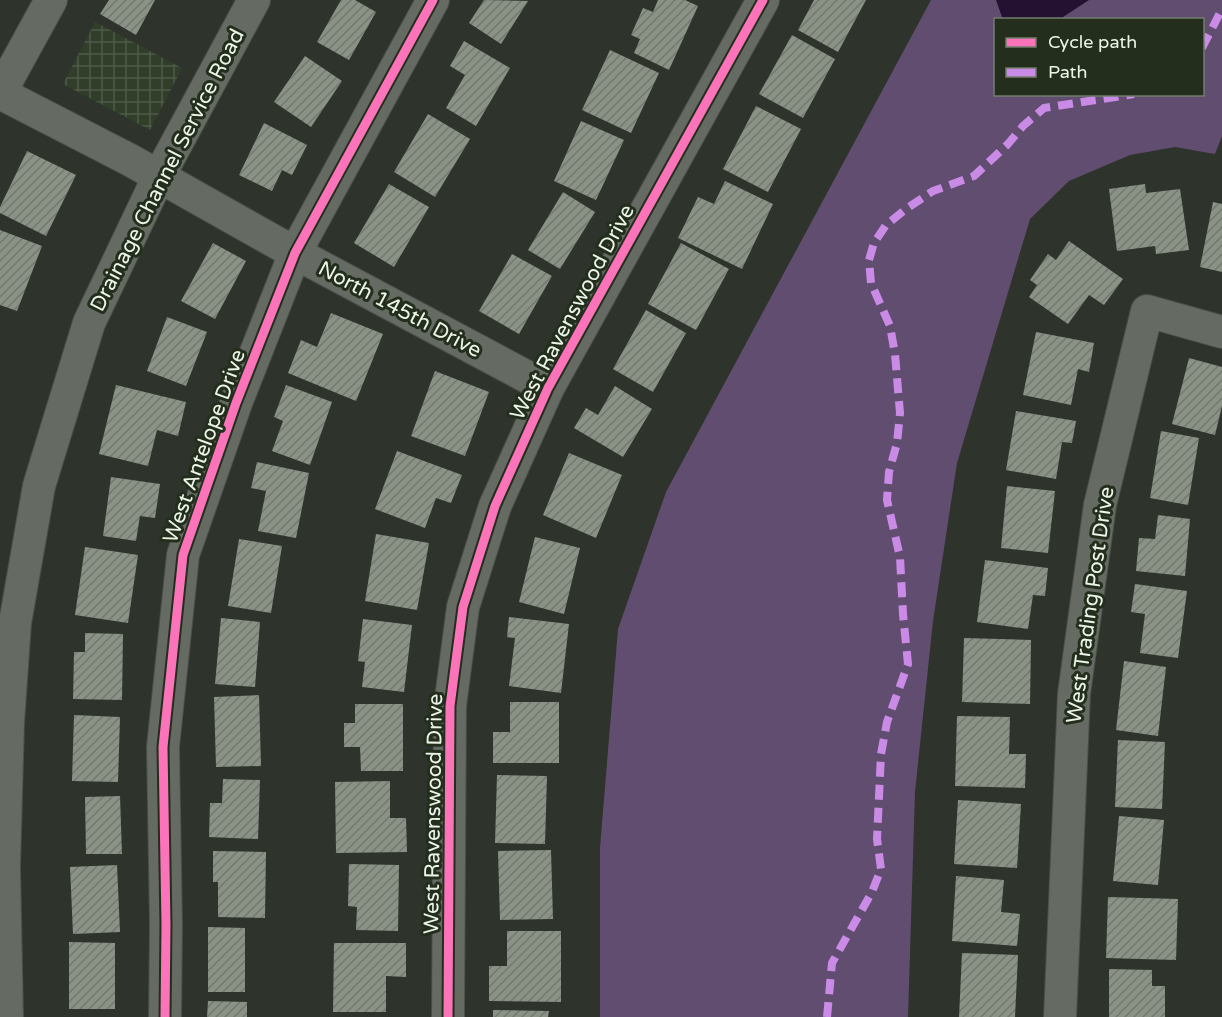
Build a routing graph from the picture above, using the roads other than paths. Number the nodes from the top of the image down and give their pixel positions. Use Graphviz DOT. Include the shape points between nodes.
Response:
graph roads {
  1 [pos="51,0"];
  2 [pos="254,0"];
  3 [pos="433,0"];
  4 [pos="763,0"];
  5 [pos="0,93"];
  6 [pos="159,176"];
  7 [pos="295,253"];
  8 [pos="1222,332"];
  9 [pos="548,388"];
  10 [pos="7,1017"];
  11 [pos="165,1017"];
  12 [pos="448,1017"];
  13 [pos="1060,1017"];
  1 -- 5 [label="street"];
  2 -- 6 [label="street, Drainage Channel Service Road"];
  3 -- 7 [label="street, West Antelope Drive"];
  4 -- 9 [label="street, West Ravenswood Drive"];
  5 -- 6 [label="street, North 145th Drive"];
  6 -- 7 [label="street, North 145th Drive"];
  6 -- 10 [label="street, Drainage Channel Service Road" via="89,323 39,486 15,623 8,722 4,867"];
  7 -- 9 [label="street, North 145th Drive"];
  7 -- 11 [label="street, West Antelope Drive" via="236,403 183,555 163,747"];
  8 -- 13 [label="street, West Trading Post Drive" via="1147,311 1100,505 1074,694"];
  9 -- 12 [label="street, West Ravenswood Drive" via="495,506 463,607 450,706"];
}
